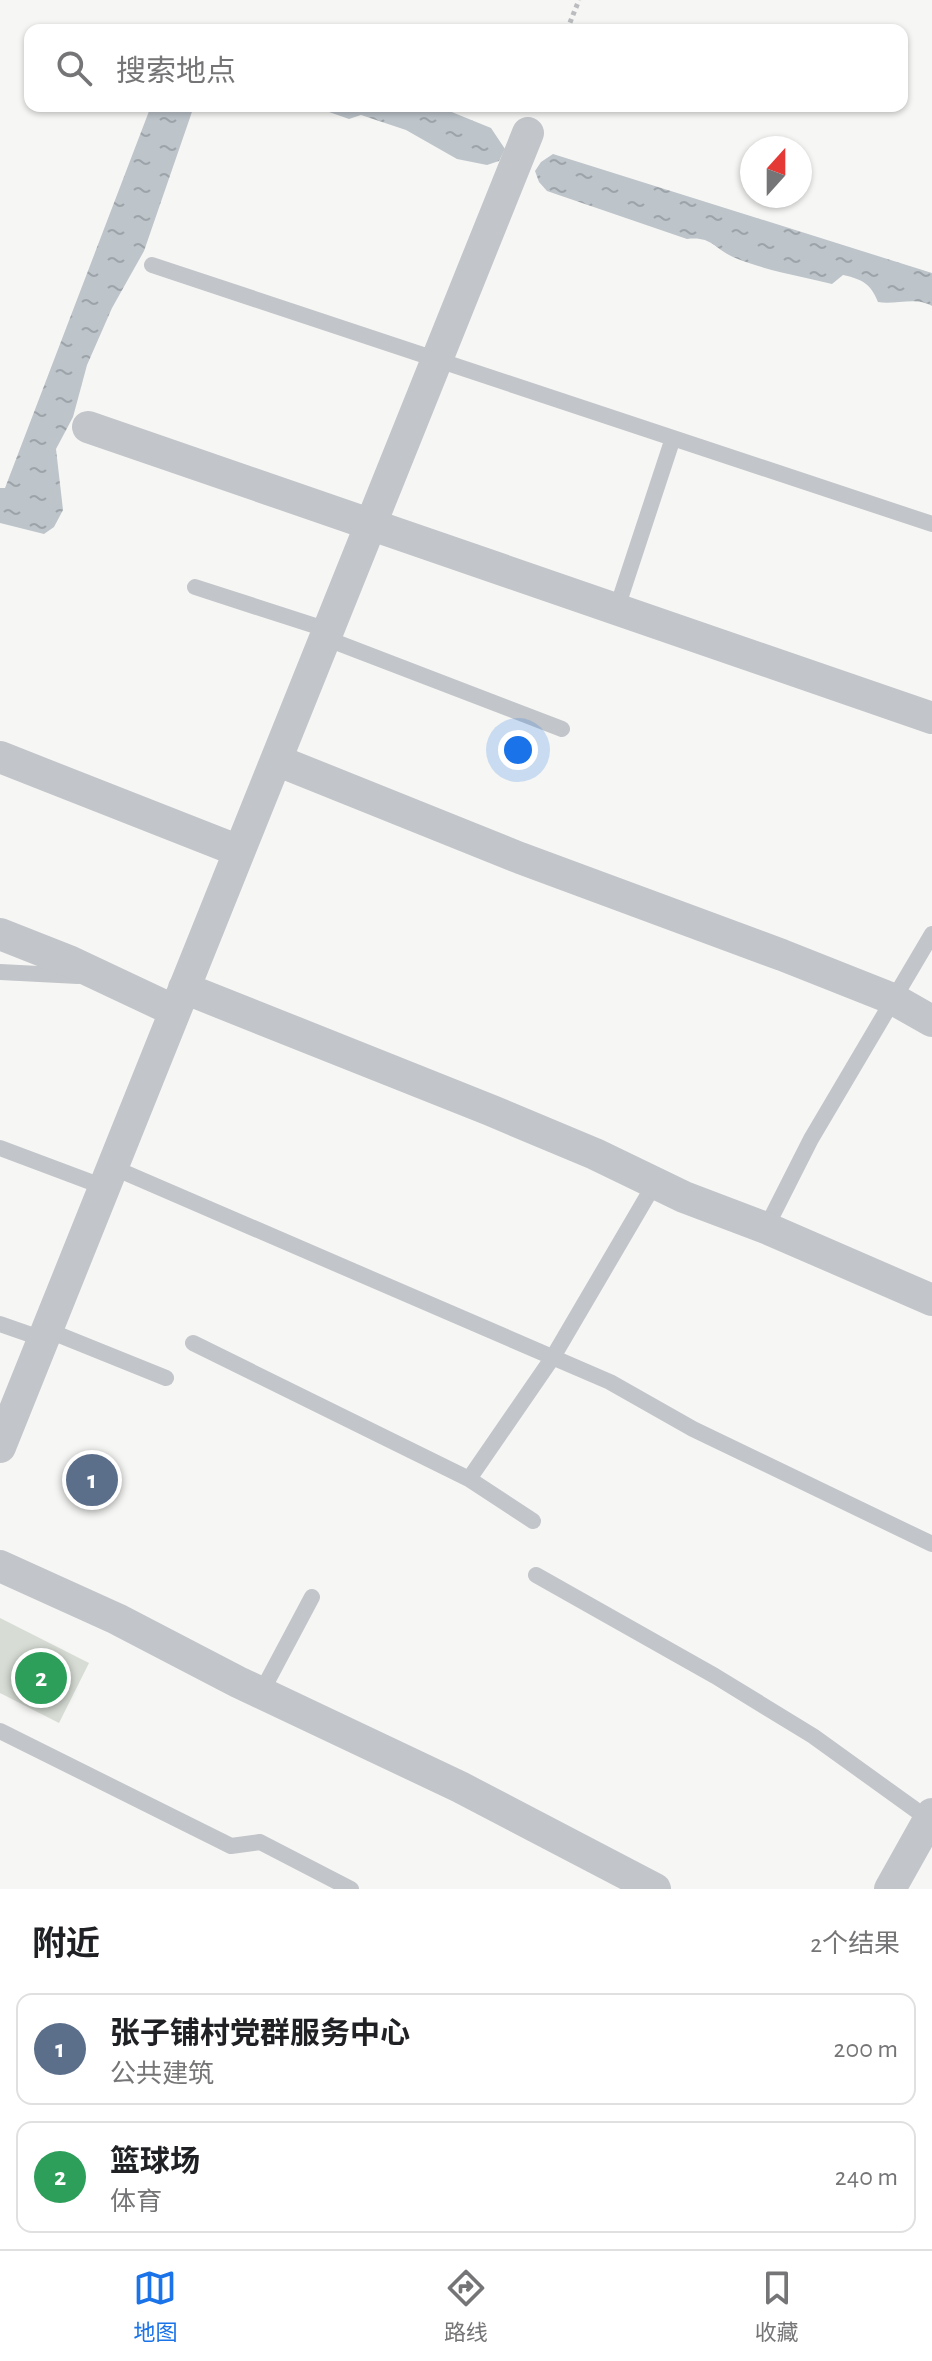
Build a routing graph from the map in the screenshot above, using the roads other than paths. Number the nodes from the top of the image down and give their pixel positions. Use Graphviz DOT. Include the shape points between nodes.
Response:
graph roads {
  1 [pos="528,133"];
  2 [pos="152,265"];
  3 [pos="437,360"];
  4 [pos="88,427"];
  5 [pos="673,438"];
  6 [pos="371,524"];
  7 [pos="932,524"];
  8 [pos="195,587"];
  9 [pos="616,611"];
  10 [pos="326,634"];
  11 [pos="932,718"];
  12 [pos="562,729"];
  13 [pos="0,757"];
  14 [pos="276,760"];
  15 [pos="239,851"];
  16 [pos="0,934"];
  17 [pos="932,934"];
  18 [pos="0,972"];
  19 [pos="107,979"];
  20 [pos="893,999"];
  21 [pos="180,1000"];
  22 [pos="932,1021"];
  23 [pos="0,1148"];
  24 [pos="108,1177"];
  25 [pos="655,1183"];
  26 [pos="766,1228"];
  27 [pos="932,1300"];
  28 [pos="0,1324"];
  29 [pos="45,1334"];
  30 [pos="193,1343"];
  31 [pos="553,1357"];
  32 [pos="166,1378"];
  33 [pos="0,1447"];
  34 [pos="469,1479"];
  35 [pos="533,1521"];
  36 [pos="932,1544"];
  37 [pos="0,1566"];
  38 [pos="536,1575"];
  39 [pos="312,1597"];
  40 [pos="261,1693"];
  41 [pos="0,1731"];
  42 [pos="931,1818"];
  43 [pos="351,1889"];
  44 [pos="655,1889"];
  45 [pos="890,1889"];
  1 -- 3 [label="street"];
  2 -- 3 [label="lane"];
  3 -- 5 [label="lane"];
  3 -- 6 [label="street"];
  4 -- 6 [label="street"];
  5 -- 7 [label="lane"];
  5 -- 9 [label="lane"];
  6 -- 9 [label="street"];
  6 -- 10 [label="street"];
  8 -- 10 [label="lane"];
  9 -- 11 [label="street"];
  10 -- 12 [label="lane"];
  10 -- 14 [label="street"];
  13 -- 15 [label="street"];
  14 -- 15 [label="street"];
  14 -- 20 [label="street"];
  15 -- 21 [label="street"];
  16 -- 19 [label="street"];
  17 -- 20 [label="lane"];
  18 -- 19 [label="lane"];
  19 -- 21 [label="street"];
  20 -- 22 [label="street"];
  20 -- 26 [label="lane"];
  21 -- 24 [label="street"];
  21 -- 25 [label="street" via="490,1110"];
  23 -- 24 [label="lane"];
  24 -- 29 [label="street"];
  24 -- 31 [label="lane"];
  25 -- 26 [label="street"];
  25 -- 31 [label="lane"];
  26 -- 27 [label="street"];
  28 -- 29 [label="lane"];
  29 -- 32 [label="lane"];
  29 -- 33 [label="street"];
  30 -- 34 [label="lane"];
  31 -- 34 [label="lane"];
  31 -- 36 [label="lane"];
  34 -- 35 [label="lane"];
  37 -- 40 [label="street"];
  38 -- 42 [label="lane" via="813,1736"];
  39 -- 40 [label="lane"];
  40 -- 44 [label="street" via="460,1787"];
  41 -- 43 [label="lane" via="231,1846 260,1842"];
  42 -- 45 [label="street"];
}
